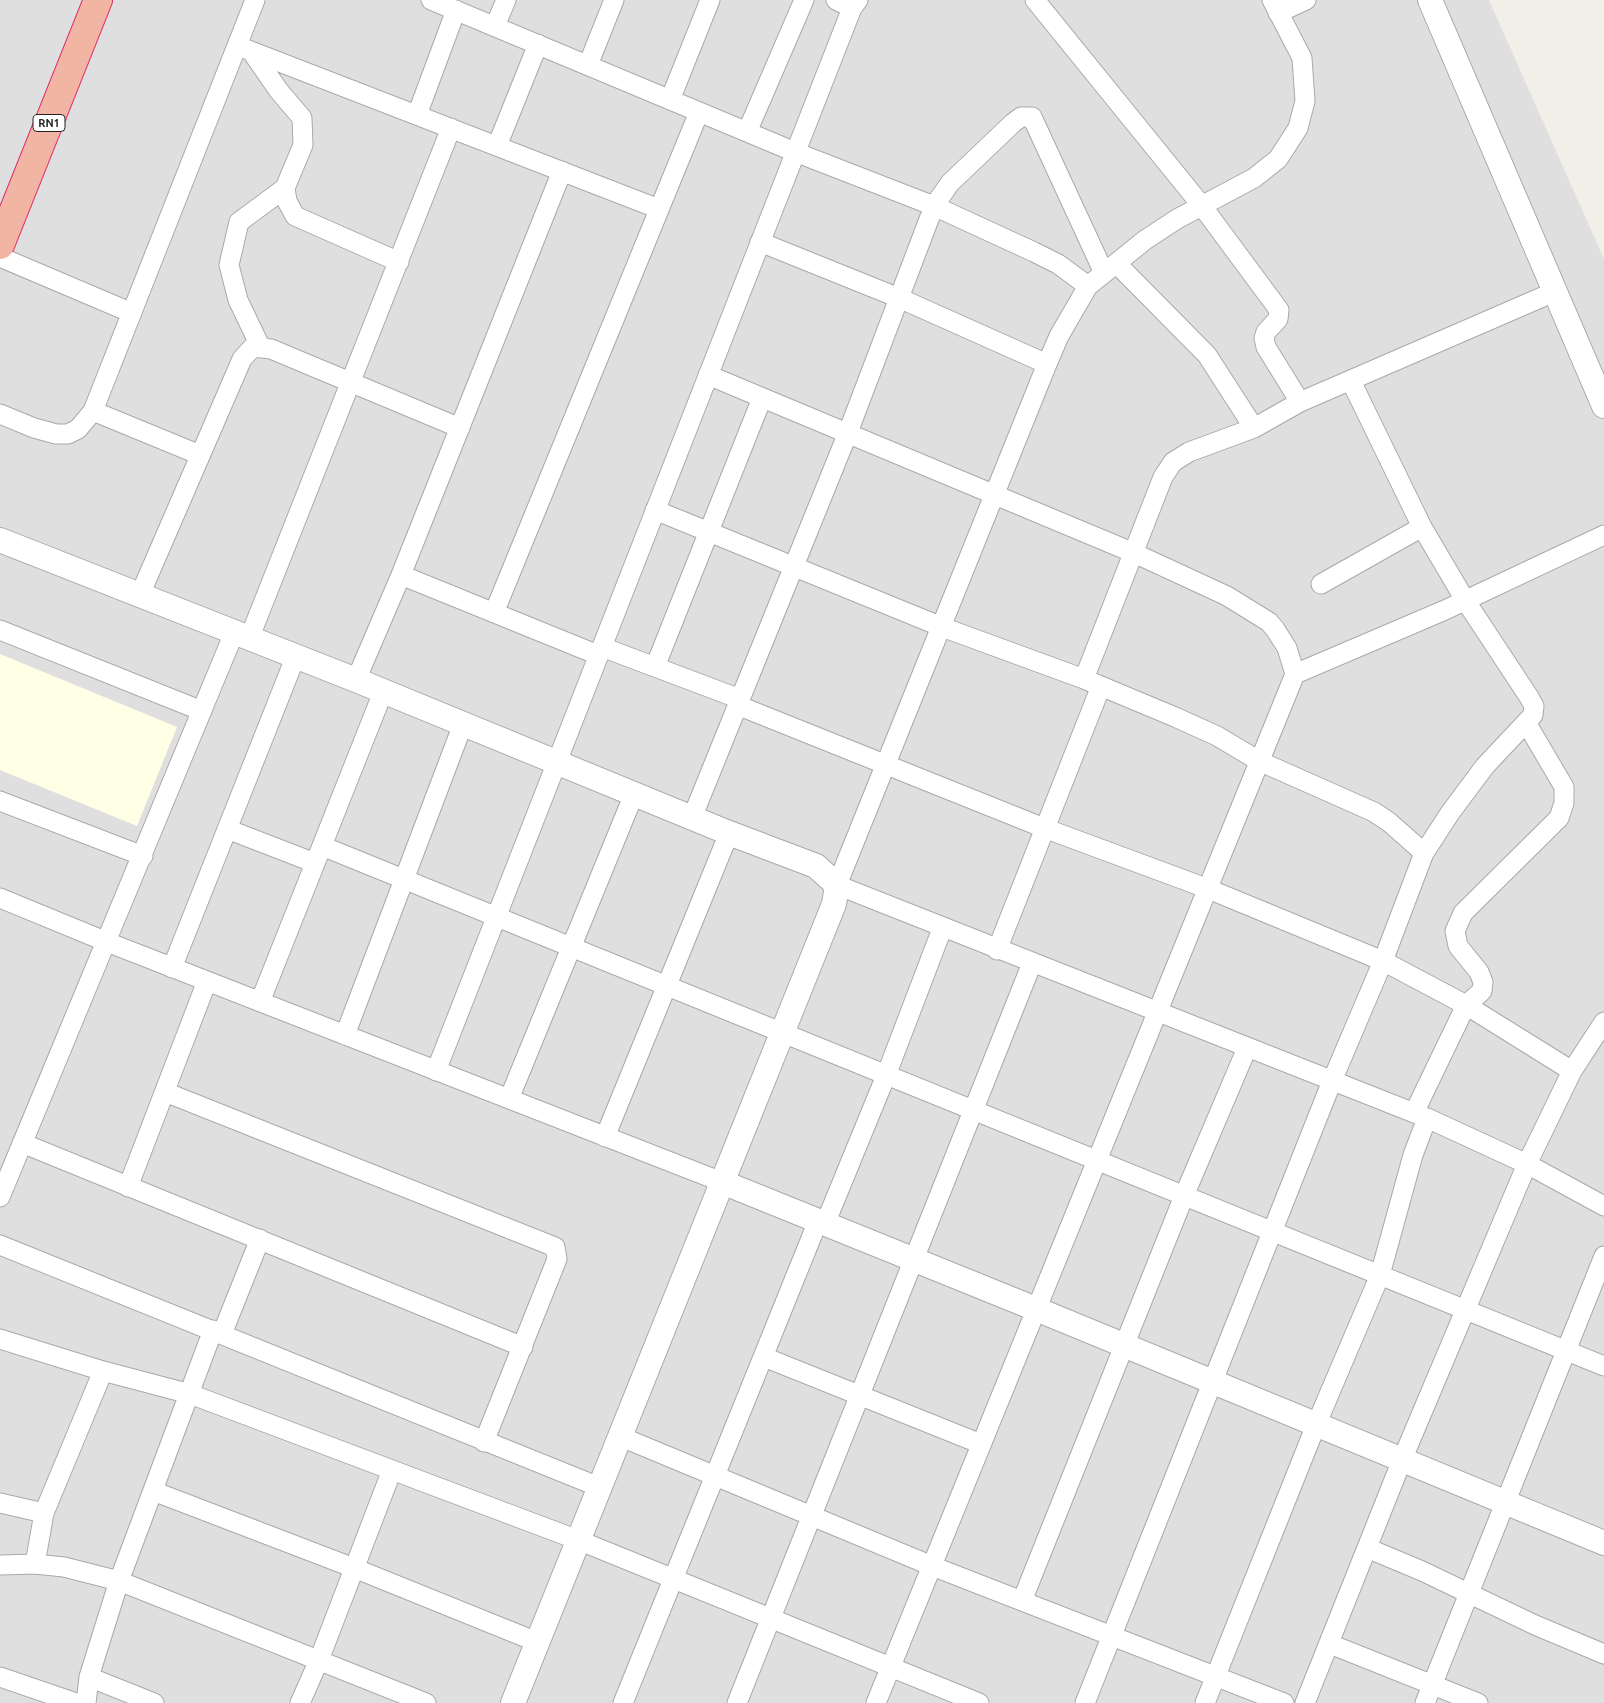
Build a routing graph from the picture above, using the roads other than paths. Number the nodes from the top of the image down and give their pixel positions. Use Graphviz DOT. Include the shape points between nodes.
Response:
graph roads {
  1 [pos="98,0"];
  2 [pos="255,0"];
  3 [pos="431,0"];
  4 [pos="506,0"];
  5 [pos="614,0"];
  6 [pos="710,0"];
  7 [pos="804,0"];
  8 [pos="1035,0"];
  9 [pos="1306,0"];
  10 [pos="1430,0"];
  11 [pos="849,3"];
  12 [pos="1275,6"];
  13 [pos="456,10"];
  14 [pos="495,26"];
  15 [pos="538,44"];
  16 [pos="245,49"];
  17 [pos="588,65"];
  18 [pos="670,100"];
  19 [pos="699,112"];
  20 [pos="417,116"];
  21 [pos="451,128"];
  22 [pos="747,132"];
  23 [pos="496,146"];
  24 [pos="796,152"];
  25 [pos="562,172"];
  26 [pos="285,188"];
  27 [pos="934,206"];
  28 [pos="1202,206"];
  29 [pos="658,209"];
  30 [pos="760,242"];
  31 [pos="0,245"];
  32 [pos="0,257"];
  33 [pos="399,262"];
  34 [pos="1111,268"];
  35 [pos="1088,286"];
  36 [pos="1554,292"];
  37 [pos="899,298"];
  38 [pos="132,312"];
  39 [pos="260,346"];
  40 [pos="1047,364"];
  41 [pos="708,375"];
  42 [pos="352,382"];
  43 [pos="1351,382"];
  44 [pos="762,398"];
  45 [pos="1300,402"];
  46 [pos="1604,406"];
  47 [pos="93,411"];
  48 [pos="0,414"];
  49 [pos="460,428"];
  50 [pos="1254,428"];
  51 [pos="847,435"];
  52 [pos="200,454"];
  53 [pos="994,496"];
  54 [pos="655,510"];
  55 [pos="1422,527"];
  56 [pos="708,533"];
  57 [pos="1604,535"];
  58 [pos="0,540"];
  59 [pos="1134,554"];
  60 [pos="792,567"];
  61 [pos="400,575"];
  62 [pos="1321,584"];
  63 [pos="139,597"];
  64 [pos="1465,600"];
  65 [pos="494,613"];
  66 [pos="942,627"];
  67 [pos="0,630"];
  68 [pos="242,636"];
  69 [pos="600,651"];
  70 [pos="295,658"];
  71 [pos="655,667"];
  72 [pos="1295,674"];
  73 [pos="356,680"];
  74 [pos="1092,682"];
  75 [pos="383,692"];
  76 [pos="739,702"];
  77 [pos="202,711"];
  78 [pos="463,724"];
  79 [pos="1526,724"];
  80 [pos="1259,761"];
  81 [pos="556,762"];
  82 [pos="885,763"];
  83 [pos="634,794"];
  84 [pos="0,801"];
  85 [pos="692,818"];
  86 [pos="1044,828"];
  87 [pos="227,829"];
  88 [pos="729,833"];
  89 [pos="1424,853"];
  90 [pos="318,855"];
  91 [pos="143,856"];
  92 [pos="404,880"];
  93 [pos="837,885"];
  94 [pos="1206,888"];
  95 [pos="0,898"];
  96 [pos="496,917"];
  97 [pos="942,929"];
  98 [pos="107,942"];
  99 [pos="571,947"];
  100 [pos="997,950"];
  101 [pos="1383,961"];
  102 [pos="1032,963"];
  103 [pos="172,968"];
  104 [pos="207,981"];
  105 [pos="667,986"];
  106 [pos="260,1002"];
  107 [pos="1466,1005"];
  108 [pos="1158,1011"];
  109 [pos="1604,1022"];
  110 [pos="782,1033"];
  111 [pos="345,1035"];
  112 [pos="1247,1048"];
  113 [pos="436,1071"];
  114 [pos="1572,1071"];
  115 [pos="887,1074"];
  116 [pos="1332,1081"];
  117 [pos="165,1092"];
  118 [pos="509,1099"];
  119 [pos="973,1110"];
  120 [pos="1421,1115"];
  121 [pos="605,1137"];
  122 [pos="22,1143"];
  123 [pos="1097,1161"];
  124 [pos="1527,1164"];
  125 [pos="722,1182"];
  126 [pos="128,1187"];
  127 [pos="1184,1196"];
  128 [pos="0,1197"];
  129 [pos="1604,1206"];
  130 [pos="821,1223"];
  131 [pos="1272,1232"];
  132 [pos="260,1239"];
  133 [pos="0,1245"];
  134 [pos="1604,1256"];
  135 [pos="913,1261"];
  136 [pos="1380,1275"];
  137 [pos="1036,1309"];
  138 [pos="1466,1310"];
  139 [pos="217,1332"];
  140 [pos="0,1339"];
  141 [pos="1124,1346"];
  142 [pos="523,1347"];
  143 [pos="1567,1351"];
  144 [pos="764,1357"];
  145 [pos="1604,1366"];
  146 [pos="103,1371"];
  147 [pos="1213,1383"];
  148 [pos="190,1394"];
  149 [pos="859,1395"];
  150 [pos="1316,1425"];
  151 [pos="619,1436"];
  152 [pos="484,1442"];
  153 [pos="981,1444"];
  154 [pos="1402,1460"];
  155 [pos="392,1470"];
  156 [pos="714,1477"];
  157 [pos="599,1487"];
  158 [pos="153,1491"];
  159 [pos="0,1503"];
  160 [pos="1506,1503"];
  161 [pos="44,1513"];
  162 [pos="811,1517"];
  163 [pos="578,1540"];
  164 [pos="1604,1543"];
  165 [pos="1367,1548"];
  166 [pos="34,1564"];
  167 [pos="0,1565"];
  168 [pos="932,1566"];
  169 [pos="354,1568"];
  170 [pos="674,1579"];
  171 [pos="119,1581"];
  172 [pos="1469,1594"];
  173 [pos="1022,1601"];
  174 [pos="771,1618"];
  175 [pos="1112,1635"];
  176 [pos="537,1642"];
  177 [pos="1330,1644"];
  178 [pos="1604,1654"];
  179 [pos="319,1660"];
  180 [pos="891,1667"];
  181 [pos="1216,1676"];
  182 [pos="0,1677"];
  183 [pos="89,1677"];
  184 [pos="1432,1684"];
  185 [pos="76,1703"];
  186 [pos="86,1703"];
  187 [pos="154,1703"];
  188 [pos="300,1703"];
  189 [pos="426,1703"];
  190 [pos="513,1703"];
  191 [pos="623,1703"];
  192 [pos="736,1703"];
  193 [pos="876,1703"];
  194 [pos="979,1703"];
  195 [pos="1085,1703"];
  196 [pos="1205,1703"];
  197 [pos="1284,1703"];
  198 [pos="1305,1703"];
  199 [pos="1425,1703"];
  200 [pos="1478,1703"];
  1 -- 31 [label="highway, RN1"];
  2 -- 16 [label="street"];
  3 -- 13 [label="street"];
  4 -- 14 [label="street"];
  5 -- 17 [label="street"];
  6 -- 18 [label="street"];
  7 -- 22 [label="street"];
  8 -- 28 [label="street"];
  9 -- 12 [label="street"];
  10 -- 36 [label="street"];
  11 -- 24 [label="street"];
  12 -- 28 [label="street" via="1302,58 1305,101 1298,128 1278,159 1254,178"];
  13 -- 14 [label="street"];
  13 -- 20 [label="street"];
  14 -- 15 [label="street"];
  15 -- 17 [label="street"];
  15 -- 23 [label="street"];
  16 -- 20 [label="street"];
  16 -- 26 [label="street" via="302,118 303,145"];
  16 -- 38 [label="street"];
  17 -- 18 [label="street"];
  18 -- 19 [label="street"];
  19 -- 22 [label="street"];
  19 -- 29 [label="street"];
  20 -- 21 [label="street"];
  21 -- 23 [label="street"];
  21 -- 33 [label="street"];
  22 -- 24 [label="street"];
  23 -- 25 [label="street"];
  24 -- 27 [label="street"];
  24 -- 30 [label="street"];
  25 -- 29 [label="street"];
  25 -- 49 [label="street"];
  26 -- 33 [label="street" via="295,216"];
  26 -- 39 [label="street" via="239,222 229,265 238,300"];
  27 -- 34 [label="street" via="950,182 1013,123 1021,117 1032,117"];
  27 -- 35 [label="street" via="1042,256"];
  27 -- 37 [label="street"];
  28 -- 34 [label="street" via="1145,240"];
  28 -- 45 [label="street" via="1279,310 1278,319 1266,332 1266,347"];
  29 -- 65 [label="street"];
  30 -- 37 [label="street"];
  30 -- 41 [label="street"];
  32 -- 38 [label="street"];
  33 -- 42 [label="street"];
  34 -- 35 [label="street"];
  34 -- 50 [label="street" via="1207,355"];
  35 -- 40 [label="street"];
  36 -- 43 [label="street"];
  36 -- 46 [label="street"];
  37 -- 40 [label="street"];
  37 -- 51 [label="street"];
  38 -- 47 [label="street"];
  39 -- 42 [label="street"];
  39 -- 52 [label="street" via="253,347 242,359"];
  40 -- 53 [label="street"];
  41 -- 44 [label="street"];
  41 -- 54 [label="street"];
  42 -- 49 [label="street"];
  42 -- 68 [label="street"];
  43 -- 45 [label="street"];
  43 -- 55 [label="street"];
  44 -- 51 [label="street"];
  44 -- 56 [label="street"];
  45 -- 50 [label="street"];
  47 -- 48 [label="street" via="78,429 68,434 34,428"];
  47 -- 52 [label="street"];
  49 -- 61 [label="street"];
  50 -- 59 [label="street" via="1196,449 1173,462 1163,476"];
  51 -- 53 [label="street"];
  51 -- 60 [label="street"];
  52 -- 63 [label="street"];
  53 -- 59 [label="street"];
  53 -- 66 [label="street"];
  54 -- 56 [label="street"];
  54 -- 69 [label="street"];
  55 -- 62 [label="street"];
  55 -- 64 [label="street"];
  56 -- 60 [label="street"];
  56 -- 71 [label="street"];
  57 -- 64 [label="street"];
  58 -- 63 [label="street"];
  59 -- 72 [label="street" via="1227,596 1269,622 1287,648"];
  59 -- 74 [label="street"];
  60 -- 66 [label="street"];
  60 -- 76 [label="street"];
  61 -- 65 [label="street"];
  61 -- 73 [label="street"];
  63 -- 68 [label="street"];
  64 -- 72 [label="street"];
  64 -- 79 [label="street" via="1534,706 1533,715"];
  65 -- 69 [label="street"];
  66 -- 74 [label="street"];
  66 -- 82 [label="street"];
  67 -- 77 [label="street"];
  68 -- 70 [label="street"];
  68 -- 77 [label="street"];
  69 -- 71 [label="street"];
  69 -- 81 [label="street"];
  70 -- 73 [label="street"];
  70 -- 87 [label="street"];
  71 -- 76 [label="street"];
  72 -- 80 [label="street"];
  73 -- 75 [label="street"];
  74 -- 80 [label="street" via="1209,732"];
  74 -- 86 [label="street"];
  75 -- 78 [label="street"];
  75 -- 90 [label="street"];
  76 -- 82 [label="street"];
  76 -- 85 [label="street"];
  77 -- 91 [label="street"];
  78 -- 81 [label="street"];
  78 -- 92 [label="street"];
  79 -- 89 [label="street" via="1484,766"];
  79 -- 107 [label="street" via="1564,787 1564,803 1559,818 1464,913 1455,931 1458,946 1483,982 1482,991"];
  80 -- 89 [label="street" via="1374,812"];
  80 -- 94 [label="street"];
  81 -- 83 [label="street"];
  81 -- 96 [label="street"];
  82 -- 86 [label="street"];
  82 -- 93 [label="street"];
  83 -- 85 [label="street"];
  83 -- 99 [label="street"];
  84 -- 91 [label="street"];
  85 -- 88 [label="street"];
  86 -- 94 [label="street"];
  86 -- 100 [label="street"];
  87 -- 90 [label="street"];
  87 -- 103 [label="street"];
  88 -- 93 [label="street" via="816,866"];
  88 -- 105 [label="street"];
  89 -- 101 [label="street"];
  90 -- 92 [label="street"];
  90 -- 106 [label="street"];
  91 -- 98 [label="street"];
  92 -- 96 [label="street"];
  92 -- 111 [label="street"];
  93 -- 97 [label="street"];
  93 -- 110 [label="street" via="834,904"];
  94 -- 101 [label="street"];
  94 -- 108 [label="street"];
  95 -- 98 [label="street"];
  96 -- 99 [label="street"];
  96 -- 113 [label="street"];
  97 -- 100 [label="street"];
  97 -- 115 [label="street"];
  98 -- 103 [label="street"];
  98 -- 122 [label="street"];
  99 -- 105 [label="street"];
  99 -- 118 [label="street"];
  100 -- 102 [label="street"];
  101 -- 107 [label="street"];
  101 -- 116 [label="street"];
  102 -- 108 [label="street"];
  102 -- 119 [label="street"];
  103 -- 104 [label="street"];
  104 -- 106 [label="street"];
  104 -- 117 [label="street"];
  105 -- 110 [label="street"];
  105 -- 121 [label="street"];
  106 -- 111 [label="street"];
  107 -- 114 [label="street"];
  107 -- 120 [label="street"];
  108 -- 112 [label="street"];
  108 -- 123 [label="street"];
  109 -- 114 [label="street"];
  110 -- 115 [label="street"];
  110 -- 125 [label="street"];
  111 -- 113 [label="street"];
  112 -- 116 [label="street"];
  112 -- 127 [label="street"];
  113 -- 118 [label="street"];
  114 -- 124 [label="street"];
  115 -- 119 [label="street"];
  115 -- 130 [label="street"];
  116 -- 120 [label="street"];
  116 -- 131 [label="street"];
  117 -- 126 [label="street"];
  117 -- 142 [label="street" via="555,1247 557,1259"];
  118 -- 121 [label="street"];
  119 -- 123 [label="street"];
  119 -- 135 [label="street"];
  120 -- 124 [label="street"];
  120 -- 136 [label="street"];
  121 -- 125 [label="street"];
  122 -- 126 [label="street"];
  122 -- 128 [label="street"];
  123 -- 127 [label="street"];
  123 -- 137 [label="street"];
  124 -- 129 [label="street"];
  124 -- 138 [label="street"];
  125 -- 130 [label="street"];
  125 -- 151 [label="street"];
  126 -- 132 [label="street"];
  127 -- 131 [label="street"];
  127 -- 141 [label="street"];
  130 -- 135 [label="street"];
  130 -- 144 [label="street"];
  131 -- 136 [label="street"];
  131 -- 147 [label="street"];
  132 -- 139 [label="street"];
  132 -- 142 [label="street"];
  133 -- 139 [label="street"];
  134 -- 143 [label="street"];
  135 -- 137 [label="street"];
  135 -- 149 [label="street"];
  136 -- 138 [label="street"];
  136 -- 150 [label="street"];
  137 -- 141 [label="street"];
  137 -- 153 [label="street"];
  138 -- 143 [label="street"];
  138 -- 154 [label="street"];
  139 -- 148 [label="street"];
  139 -- 152 [label="street"];
  140 -- 146 [label="street"];
  141 -- 147 [label="street"];
  141 -- 173 [label="street"];
  142 -- 152 [label="street"];
  143 -- 145 [label="street"];
  143 -- 160 [label="street"];
  144 -- 149 [label="street"];
  144 -- 156 [label="street"];
  146 -- 148 [label="street"];
  146 -- 161 [label="street"];
  147 -- 150 [label="street"];
  147 -- 175 [label="street"];
  148 -- 155 [label="street"];
  148 -- 158 [label="street"];
  149 -- 153 [label="street"];
  149 -- 162 [label="street"];
  150 -- 154 [label="street"];
  150 -- 181 [label="street"];
  151 -- 156 [label="street"];
  151 -- 157 [label="street"];
  152 -- 157 [label="street"];
  153 -- 168 [label="street"];
  154 -- 160 [label="street"];
  154 -- 165 [label="street"];
  155 -- 163 [label="street"];
  155 -- 169 [label="street"];
  156 -- 162 [label="street"];
  156 -- 170 [label="street"];
  157 -- 163 [label="street"];
  158 -- 169 [label="street"];
  158 -- 171 [label="street"];
  159 -- 161 [label="street"];
  160 -- 164 [label="street"];
  160 -- 172 [label="street"];
  161 -- 166 [label="street"];
  162 -- 168 [label="street"];
  162 -- 174 [label="street"];
  163 -- 170 [label="street"];
  163 -- 176 [label="street"];
  165 -- 172 [label="street"];
  165 -- 177 [label="street"];
  166 -- 167 [label="street"];
  166 -- 171 [label="street" via="64,1567"];
  168 -- 173 [label="street"];
  168 -- 180 [label="street"];
  169 -- 176 [label="street"];
  169 -- 179 [label="street"];
  170 -- 174 [label="street"];
  170 -- 191 [label="street"];
  171 -- 179 [label="street"];
  171 -- 183 [label="street"];
  172 -- 178 [label="street"];
  172 -- 184 [label="street"];
  173 -- 175 [label="street"];
  174 -- 180 [label="street"];
  174 -- 192 [label="street"];
  175 -- 181 [label="street"];
  175 -- 195 [label="street"];
  176 -- 190 [label="street"];
  177 -- 184 [label="street"];
  177 -- 198 [label="street"];
  179 -- 188 [label="street"];
  179 -- 189 [label="street"];
  180 -- 193 [label="street"];
  180 -- 194 [label="street"];
  181 -- 196 [label="street"];
  181 -- 197 [label="street"];
  182 -- 185 [label="street"];
  183 -- 186 [label="street"];
  183 -- 187 [label="street"];
  184 -- 199 [label="street"];
  184 -- 200 [label="street"];
}
